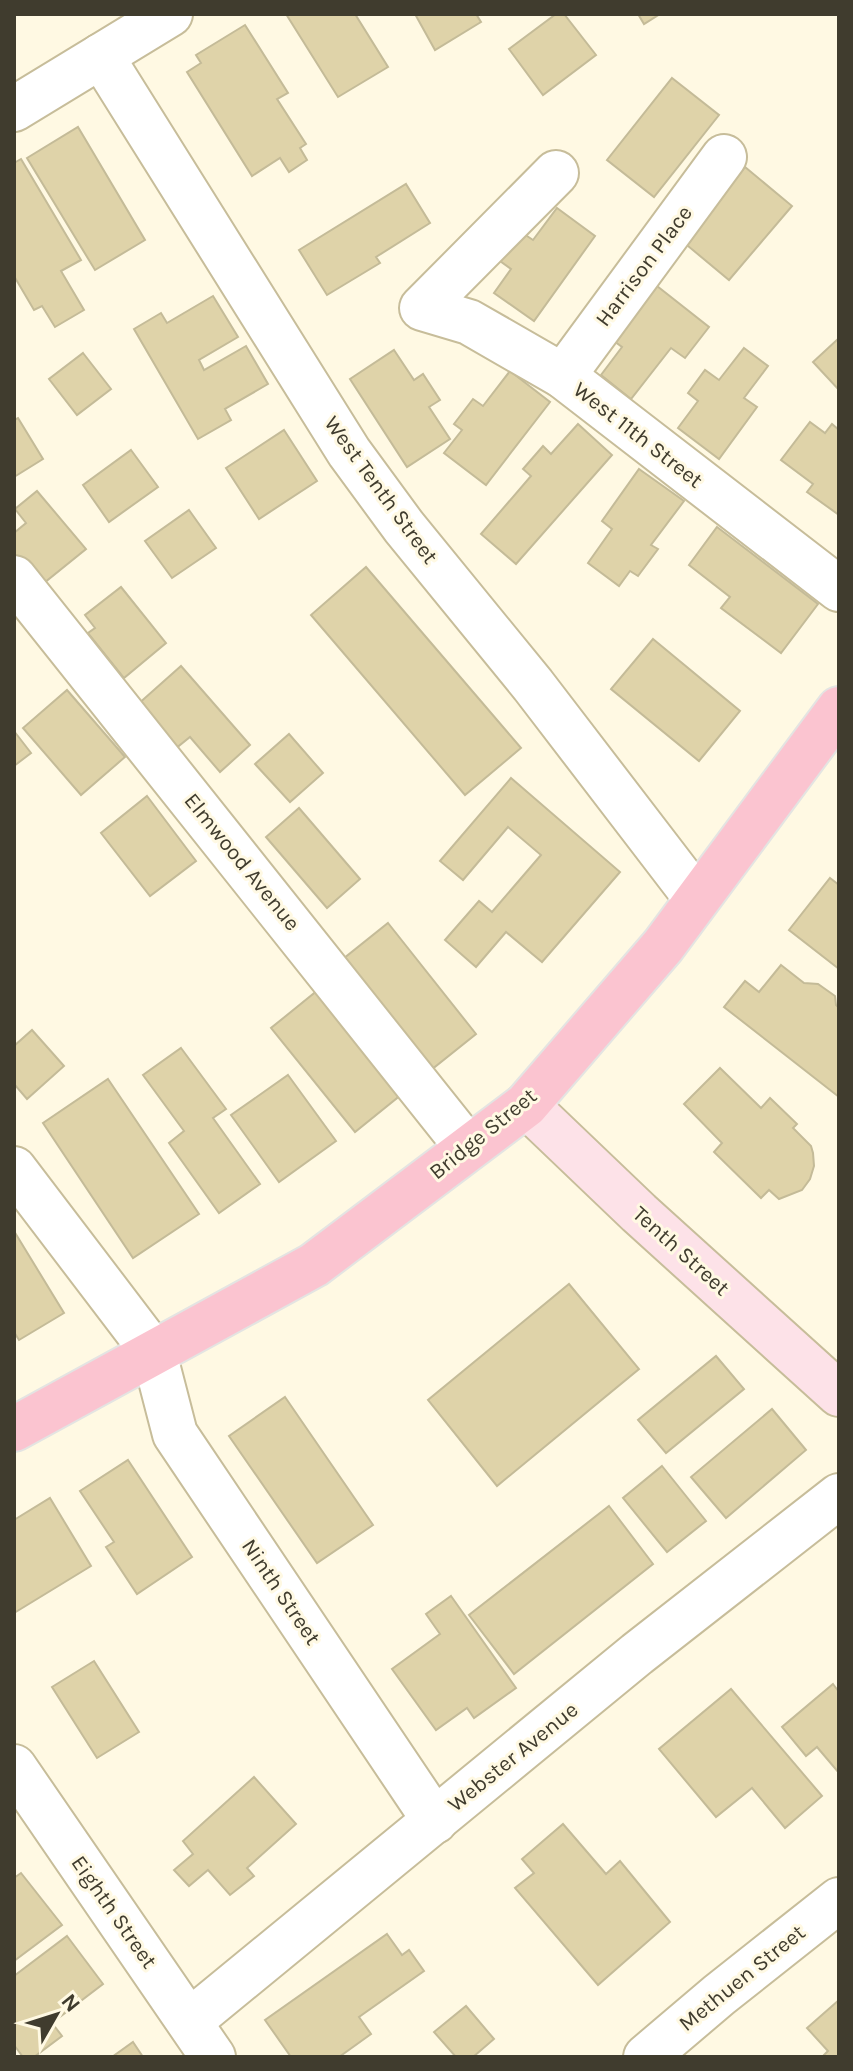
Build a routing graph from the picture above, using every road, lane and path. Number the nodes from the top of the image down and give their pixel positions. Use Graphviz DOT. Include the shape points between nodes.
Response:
graph roads {
  1 [pos="170,14"];
  2 [pos="101,56"];
  3 [pos="14,109"];
  4 [pos="724,157"];
  5 [pos="556,173"];
  6 [pos="563,376"];
  7 [pos="14,578"];
  8 [pos="839,589"];
  9 [pos="839,709"];
  10 [pos="697,899"];
  11 [pos="526,1105"];
  12 [pos="468,1148"];
  13 [pos="14,1169"];
  14 [pos="154,1353"];
  15 [pos="839,1394"];
  16 [pos="14,1429"];
  17 [pos="839,1496"];
  18 [pos="14,1767"];
  19 [pos="435,1821"];
  20 [pos="839,1900"];
  21 [pos="190,2021"];
  22 [pos="213,2057"];
  23 [pos="646,2057"];
  1 -- 2 [label="street"];
  2 -- 3 [label="street"];
  2 -- 10 [label="street, West Tenth Street" via="349,452"];
  4 -- 6 [label="street, Harrison Place"];
  5 -- 6 [label="street, West 11th Street" via="422,308 469,322"];
  6 -- 8 [label="street, West 11th Street"];
  7 -- 12 [label="street, Elmwood Avenue"];
  9 -- 10 [label="main road, Bridge Street"];
  10 -- 11 [label="main road, Bridge Street"];
  11 -- 12 [label="main road, Bridge Street"];
  11 -- 15 [label="street, Tenth Street"];
  12 -- 14 [label="main road, Bridge Street" via="314,1265"];
  13 -- 14 [label="street"];
  14 -- 16 [label="main road, Bridge Street"];
  14 -- 19 [label="street, Ninth Street" via="175,1434"];
  17 -- 19 [label="street, Webster Avenue"];
  18 -- 21 [label="street, Eighth Street"];
  19 -- 21 [label="street, Webster Avenue"];
  20 -- 23 [label="street, Methuen Street"];
  21 -- 22 [label="street, Eighth Street"];
}
